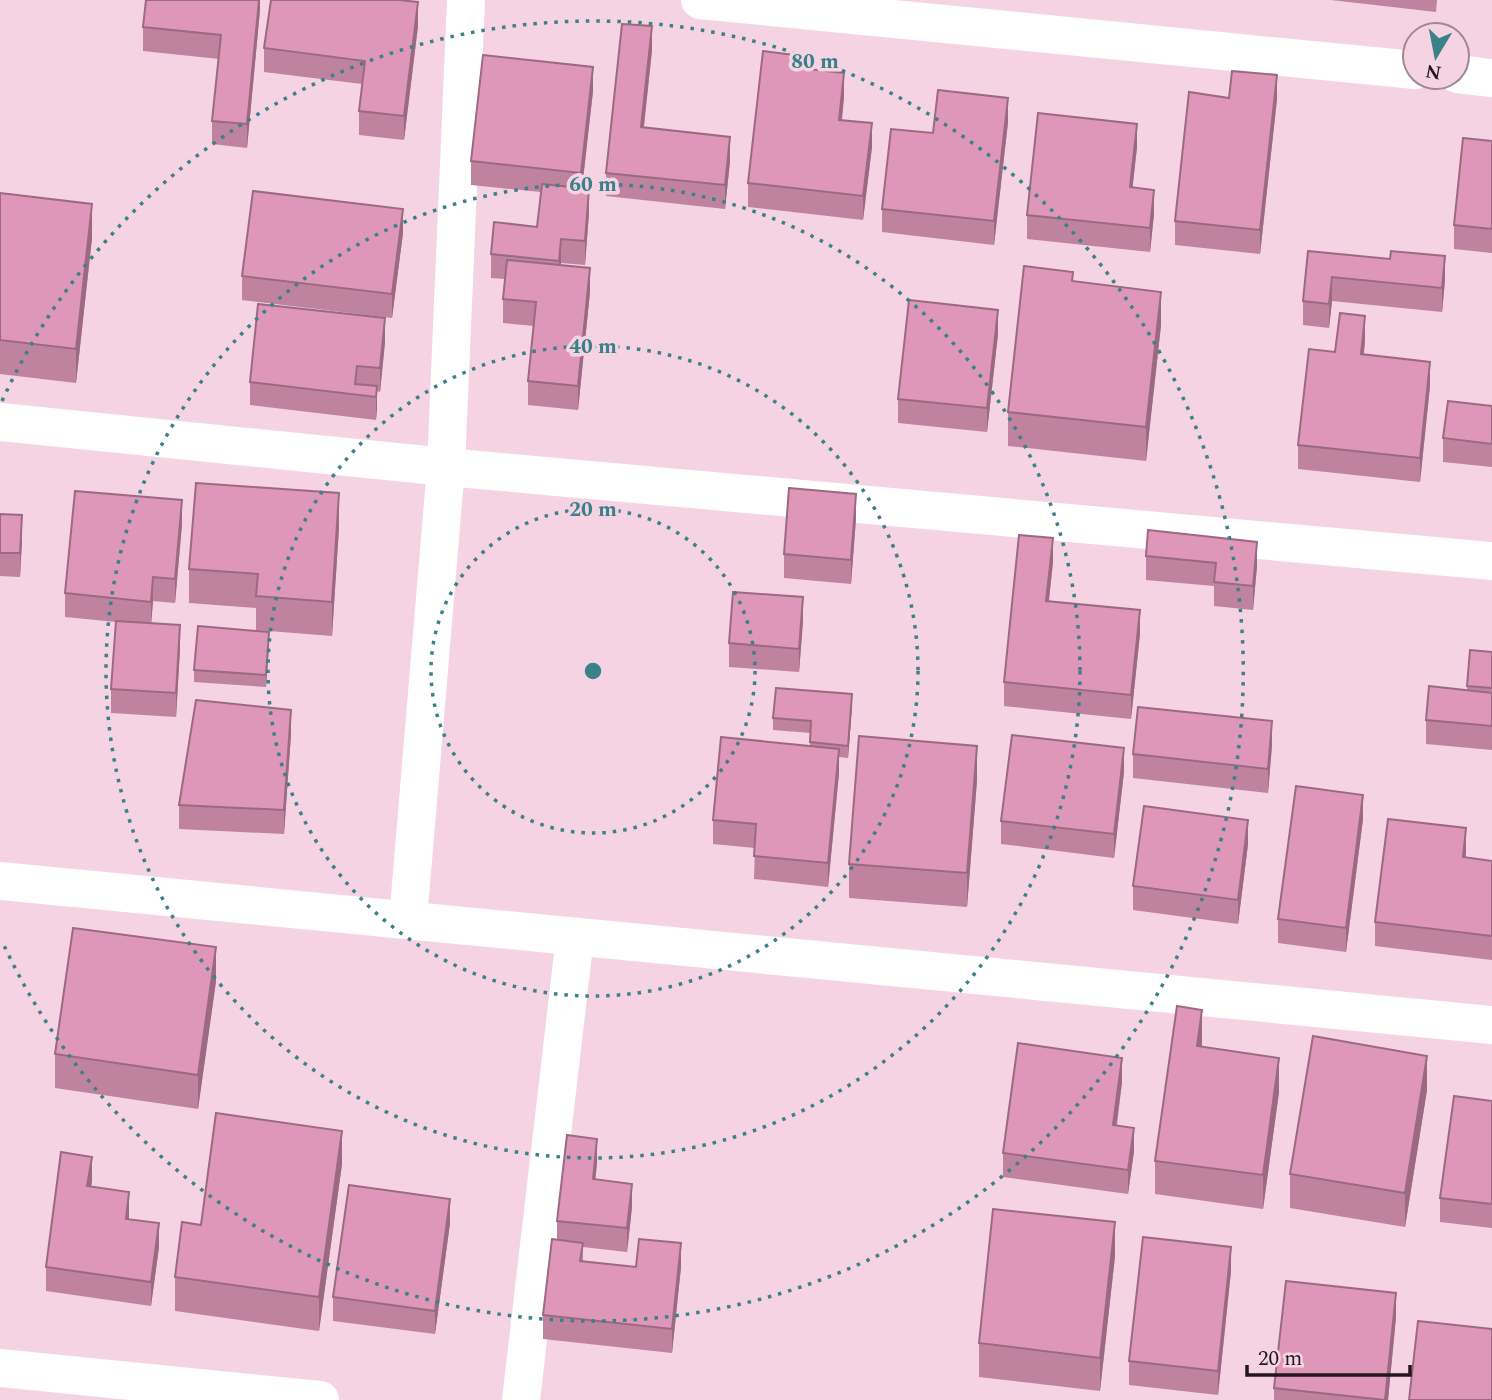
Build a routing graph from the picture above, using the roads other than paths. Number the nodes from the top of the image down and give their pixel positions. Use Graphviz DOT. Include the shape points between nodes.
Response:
graph roads {
  1 [pos="466,0"];
  2 [pos="700,0"];
  3 [pos="1401,69"];
  4 [pos="1471,76"];
  5 [pos="1492,78"];
  6 [pos="0,422"];
  7 [pos="446,467"];
  8 [pos="1492,561"];
  9 [pos="0,881"];
  10 [pos="408,920"];
  11 [pos="575,937"];
  12 [pos="1492,1025"];
  13 [pos="0,1368"];
  14 [pos="320,1400"];
  15 [pos="521,1400"];
  1 -- 7 [label="street"];
  2 -- 3 [label="street"];
  4 -- 5 [label="street"];
  6 -- 7 [label="street"];
  7 -- 8 [label="street"];
  7 -- 10 [label="street"];
  9 -- 10 [label="street"];
  10 -- 11 [label="street"];
  11 -- 12 [label="street"];
  11 -- 15 [label="street"];
  13 -- 14 [label="street"];
}
